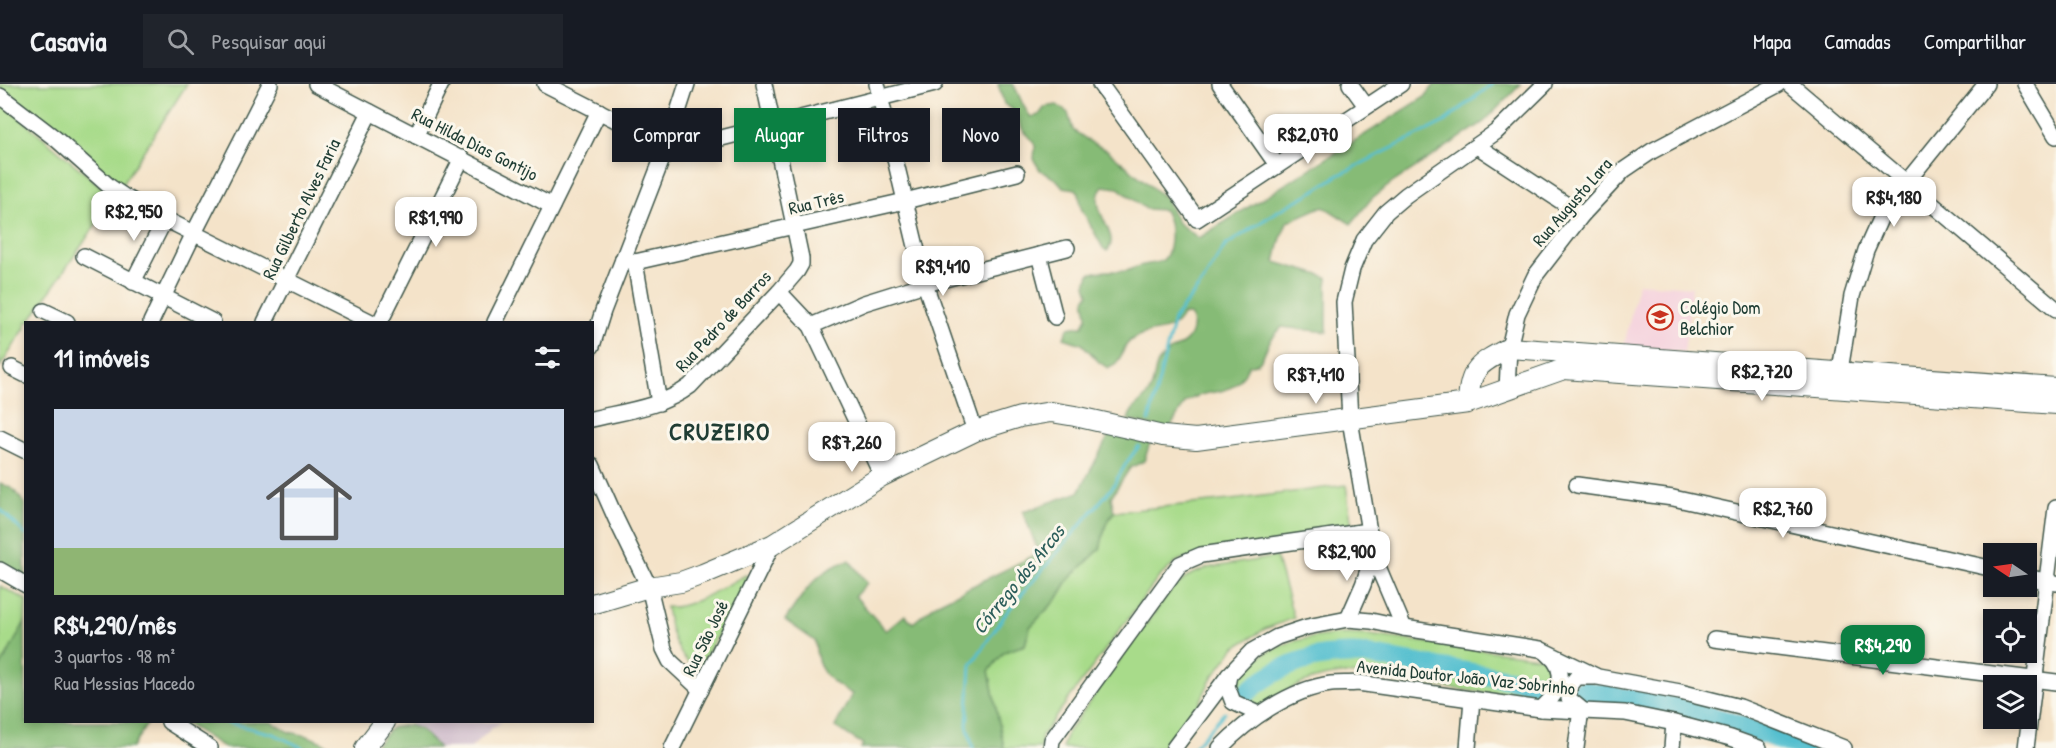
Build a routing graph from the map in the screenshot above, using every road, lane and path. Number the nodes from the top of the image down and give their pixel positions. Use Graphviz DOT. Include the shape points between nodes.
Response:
graph roads {
  1 [pos="270,84"];
  2 [pos="316,84"];
  3 [pos="441,84"];
  4 [pos="545,84"];
  5 [pos="687,84"];
  6 [pos="764,84"];
  7 [pos="935,84"];
  8 [pos="1100,84"];
  9 [pos="1220,84"];
  10 [pos="1350,84"];
  11 [pos="1401,84"];
  12 [pos="1545,84"];
  13 [pos="1779,84"];
  14 [pos="1790,84"];
  15 [pos="1986,84"];
  16 [pos="2025,84"];
  17 [pos="879,91"];
  18 [pos="0,96"];
  19 [pos="1366,106"];
  20 [pos="679,108"];
  21 [pos="769,108"];
  22 [pos="826,108"];
  23 [pos="599,111"];
  24 [pos="370,112"];
  25 [pos="612,118"];
  26 [pos="416,135"];
  27 [pos="2056,136"];
  28 [pos="1477,146"];
  29 [pos="462,158"];
  30 [pos="662,162"];
  31 [pos="780,162"];
  32 [pos="1277,165"];
  33 [pos="1017,173"];
  34 [pos="1906,182"];
  35 [pos="905,201"];
  36 [pos="552,206"];
  37 [pos="1582,215"];
  38 [pos="165,219"];
  39 [pos="794,227"];
  40 [pos="194,233"];
  41 [pos="1067,248"];
  42 [pos="1039,255"];
  43 [pos="84,256"];
  44 [pos="629,261"];
  45 [pos="287,280"];
  46 [pos="133,282"];
  47 [pos="925,284"];
  48 [pos="779,292"];
  49 [pos="163,298"];
  50 [pos="2056,309"];
  51 [pos="44,311"];
  52 [pos="1055,317"];
  53 [pos="65,321"];
  54 [pos="152,321"];
  55 [pos="211,321"];
  56 [pos="266,321"];
  57 [pos="369,321"];
  58 [pos="380,321"];
  59 [pos="495,321"];
  60 [pos="811,326"];
  61 [pos="594,341"];
  62 [pos="1509,348"];
  63 [pos="1709,371"];
  64 [pos="1838,380"];
  65 [pos="2056,388"];
  66 [pos="1507,389"];
  67 [pos="1953,389"];
  68 [pos="659,403"];
  69 [pos="1468,403"];
  70 [pos="2056,404"];
  71 [pos="594,419"];
  72 [pos="1350,420"];
  73 [pos="975,431"];
  74 [pos="0,438"];
  75 [pos="24,450"];
  76 [pos="594,470"];
  77 [pos="882,476"];
  78 [pos="1577,485"];
  79 [pos="2056,508"];
  80 [pos="1368,531"];
  81 [pos="772,545"];
  82 [pos="1373,555"];
  83 [pos="1983,567"];
  84 [pos="0,570"];
  85 [pos="2051,582"];
  86 [pos="24,584"];
  87 [pos="650,587"];
  88 [pos="594,603"];
  89 [pos="1348,619"];
  90 [pos="1404,628"];
  91 [pos="1714,639"];
  92 [pos="1540,649"];
  93 [pos="1229,675"];
  94 [pos="2009,675"];
  95 [pos="2035,675"];
  96 [pos="1598,677"];
  97 [pos="2037,679"];
  98 [pos="2056,682"];
  99 [pos="701,690"];
  100 [pos="1472,699"];
  101 [pos="1541,709"];
  102 [pos="1581,709"];
  103 [pos="1259,714"];
  104 [pos="171,723"];
  105 [pos="384,723"];
  106 [pos="1674,723"];
  107 [pos="2028,729"];
  108 [pos="210,748"];
  109 [pos="365,748"];
  110 [pos="672,748"];
  111 [pos="1051,748"];
  112 [pos="1174,748"];
  113 [pos="1220,748"];
  114 [pos="1468,748"];
  115 [pos="1576,748"];
  116 [pos="1672,748"];
  117 [pos="1759,748"];
  118 [pos="1844,748"];
  119 [pos="2026,748"];
  1 -- 40 [label="street"];
  2 -- 24 [label="street, Rua Hilda Dias Gontijo"];
  3 -- 26 [label="street"];
  4 -- 23 [label="street"];
  5 -- 20 [label="street"];
  6 -- 21 [label="street"];
  7 -- 17 [label="street"];
  8 -- 32 [label="street" via="1197,219"];
  9 -- 32 [label="street"];
  10 -- 19 [label="street"];
  11 -- 19 [label="street"];
  12 -- 28 [label="street"];
  13 -- 37 [label="street, Rua Augusto Lara" via="1652,151 1624,171"];
  14 -- 34 [label="street"];
  15 -- 34 [label="street"];
  16 -- 27 [label="street"];
  17 -- 22 [label="street"];
  17 -- 35 [label="street"];
  18 -- 38 [label="street" via="110,187"];
  19 -- 32 [label="street"];
  23 -- 25 [label="street"];
  23 -- 36 [label="street"];
  24 -- 26 [label="street, Rua Hilda Dias Gontijo"];
  24 -- 45 [label="street, Rua Gilberto Alves Faria"];
  26 -- 29 [label="street, Rua Hilda Dias Gontijo"];
  28 -- 37 [label="street"];
  28 -- 72 [label="street" via="1406,195 1386,212 1364,240 1344,302"];
  29 -- 36 [label="street, Rua Hilda Dias Gontijo"];
  29 -- 58 [label="street"];
  30 -- 44 [label="street"];
  31 -- 39 [label="street"];
  33 -- 35 [label="street, Rua Três"];
  34 -- 50 [label="street"];
  34 -- 64 [label="street" via="1884,210 1866,250 1852,296"];
  35 -- 39 [label="street, Rua Três"];
  35 -- 47 [label="street"];
  36 -- 59 [label="street"];
  37 -- 62 [label="street, Rua Augusto Lara" via="1535,276 1517,314"];
  38 -- 40 [label="street"];
  38 -- 46 [label="street"];
  39 -- 44 [label="street, Rua Três"];
  39 -- 48 [label="street, Rua Pedro de Barros" via="801,258 797,271"];
  40 -- 45 [label="street"];
  40 -- 49 [label="street"];
  41 -- 42 [label="street"];
  42 -- 47 [label="street"];
  42 -- 52 [label="street"];
  43 -- 46 [label="street"];
  44 -- 61 [label="street"];
  44 -- 68 [label="street"];
  45 -- 56 [label="street, Rua Gilberto Alves Faria"];
  45 -- 57 [label="street"];
  46 -- 49 [label="street"];
  47 -- 60 [label="street" via="864,303"];
  47 -- 73 [label="street"];
  48 -- 60 [label="street"];
  48 -- 68 [label="street, Rua Pedro de Barros" via="690,386"];
  49 -- 54 [label="street"];
  49 -- 55 [label="street"];
  51 -- 53 [label="street"];
  60 -- 77 [label="street"];
  62 -- 63 [label="main road"];
  62 -- 66 [label="street, Rua Augusto Lara"];
  62 -- 69 [label="main road" via="1476,368 1468,385"];
  63 -- 64 [label="main road"];
  63 -- 66 [label="main road" via="1564,369"];
  64 -- 67 [label="main road"];
  65 -- 67 [label="main road"];
  66 -- 69 [label="main road"];
  67 -- 70 [label="main road"];
  68 -- 71 [label="street, Rua Pedro de Barros"];
  69 -- 72 [label="main road"];
  72 -- 73 [label="main road" via="1196,439 1163,436 1051,412"];
  72 -- 80 [label="street"];
  73 -- 77 [label="main road"];
  74 -- 75 [label="street"];
  76 -- 87 [label="street"];
  77 -- 81 [label="main road"];
  78 -- 83 [label="street" via="1673,498"];
  79 -- 85 [label="street"];
  80 -- 82 [label="street"];
  80 -- 111 [label="street" via="1201,555 1180,564 1052,740"];
  81 -- 87 [label="main road" via="681,582"];
  81 -- 99 [label="street, Rua São José"];
  82 -- 89 [label="street"];
  82 -- 90 [label="street"];
  84 -- 86 [label="street"];
  85 -- 95 [label="street"];
  87 -- 88 [label="main road"];
  87 -- 99 [label="street" via="670,662"];
  89 -- 90 [label="street, Avenida Doutor João Vaz Sobrinho"];
  89 -- 93 [label="street, Avenida Doutor João Vaz Sobrinho" via="1277,638 1252,651"];
  90 -- 92 [label="street, Avenida Doutor João Vaz Sobrinho"];
  91 -- 94 [label="street"];
  92 -- 96 [label="street, Avenida Doutor João Vaz Sobrinho"];
  92 -- 101 [label="street" via="1551,656 1560,675 1554,698"];
  93 -- 103 [label="street" via="1227,687 1233,702"];
  93 -- 112 [label="street, Avenida Doutor João Vaz Sobrinho"];
  96 -- 102 [label="street" via="1577,678 1569,687 1569,699"];
  96 -- 118 [label="street, Avenida Doutor João Vaz Sobrinho" via="1740,707"];
  97 -- 98 [label="street"];
  99 -- 110 [label="street, Rua São José"];
  100 -- 101 [label="street, Avenida Doutor João Vaz Sobrinho"];
  100 -- 103 [label="street, Avenida Doutor João Vaz Sobrinho" via="1359,683 1330,684 1300,692"];
  100 -- 114 [label="street"];
  101 -- 102 [label="street, Avenida Doutor João Vaz Sobrinho"];
  102 -- 106 [label="street, Avenida Doutor João Vaz Sobrinho"];
  102 -- 115 [label="street"];
  103 -- 113 [label="street, Avenida Doutor João Vaz Sobrinho"];
  104 -- 108 [label="street"];
  105 -- 109 [label="main road"];
  106 -- 116 [label="street"];
  106 -- 117 [label="street, Avenida Doutor João Vaz Sobrinho"];
  107 -- 119 [label="street"];
}
